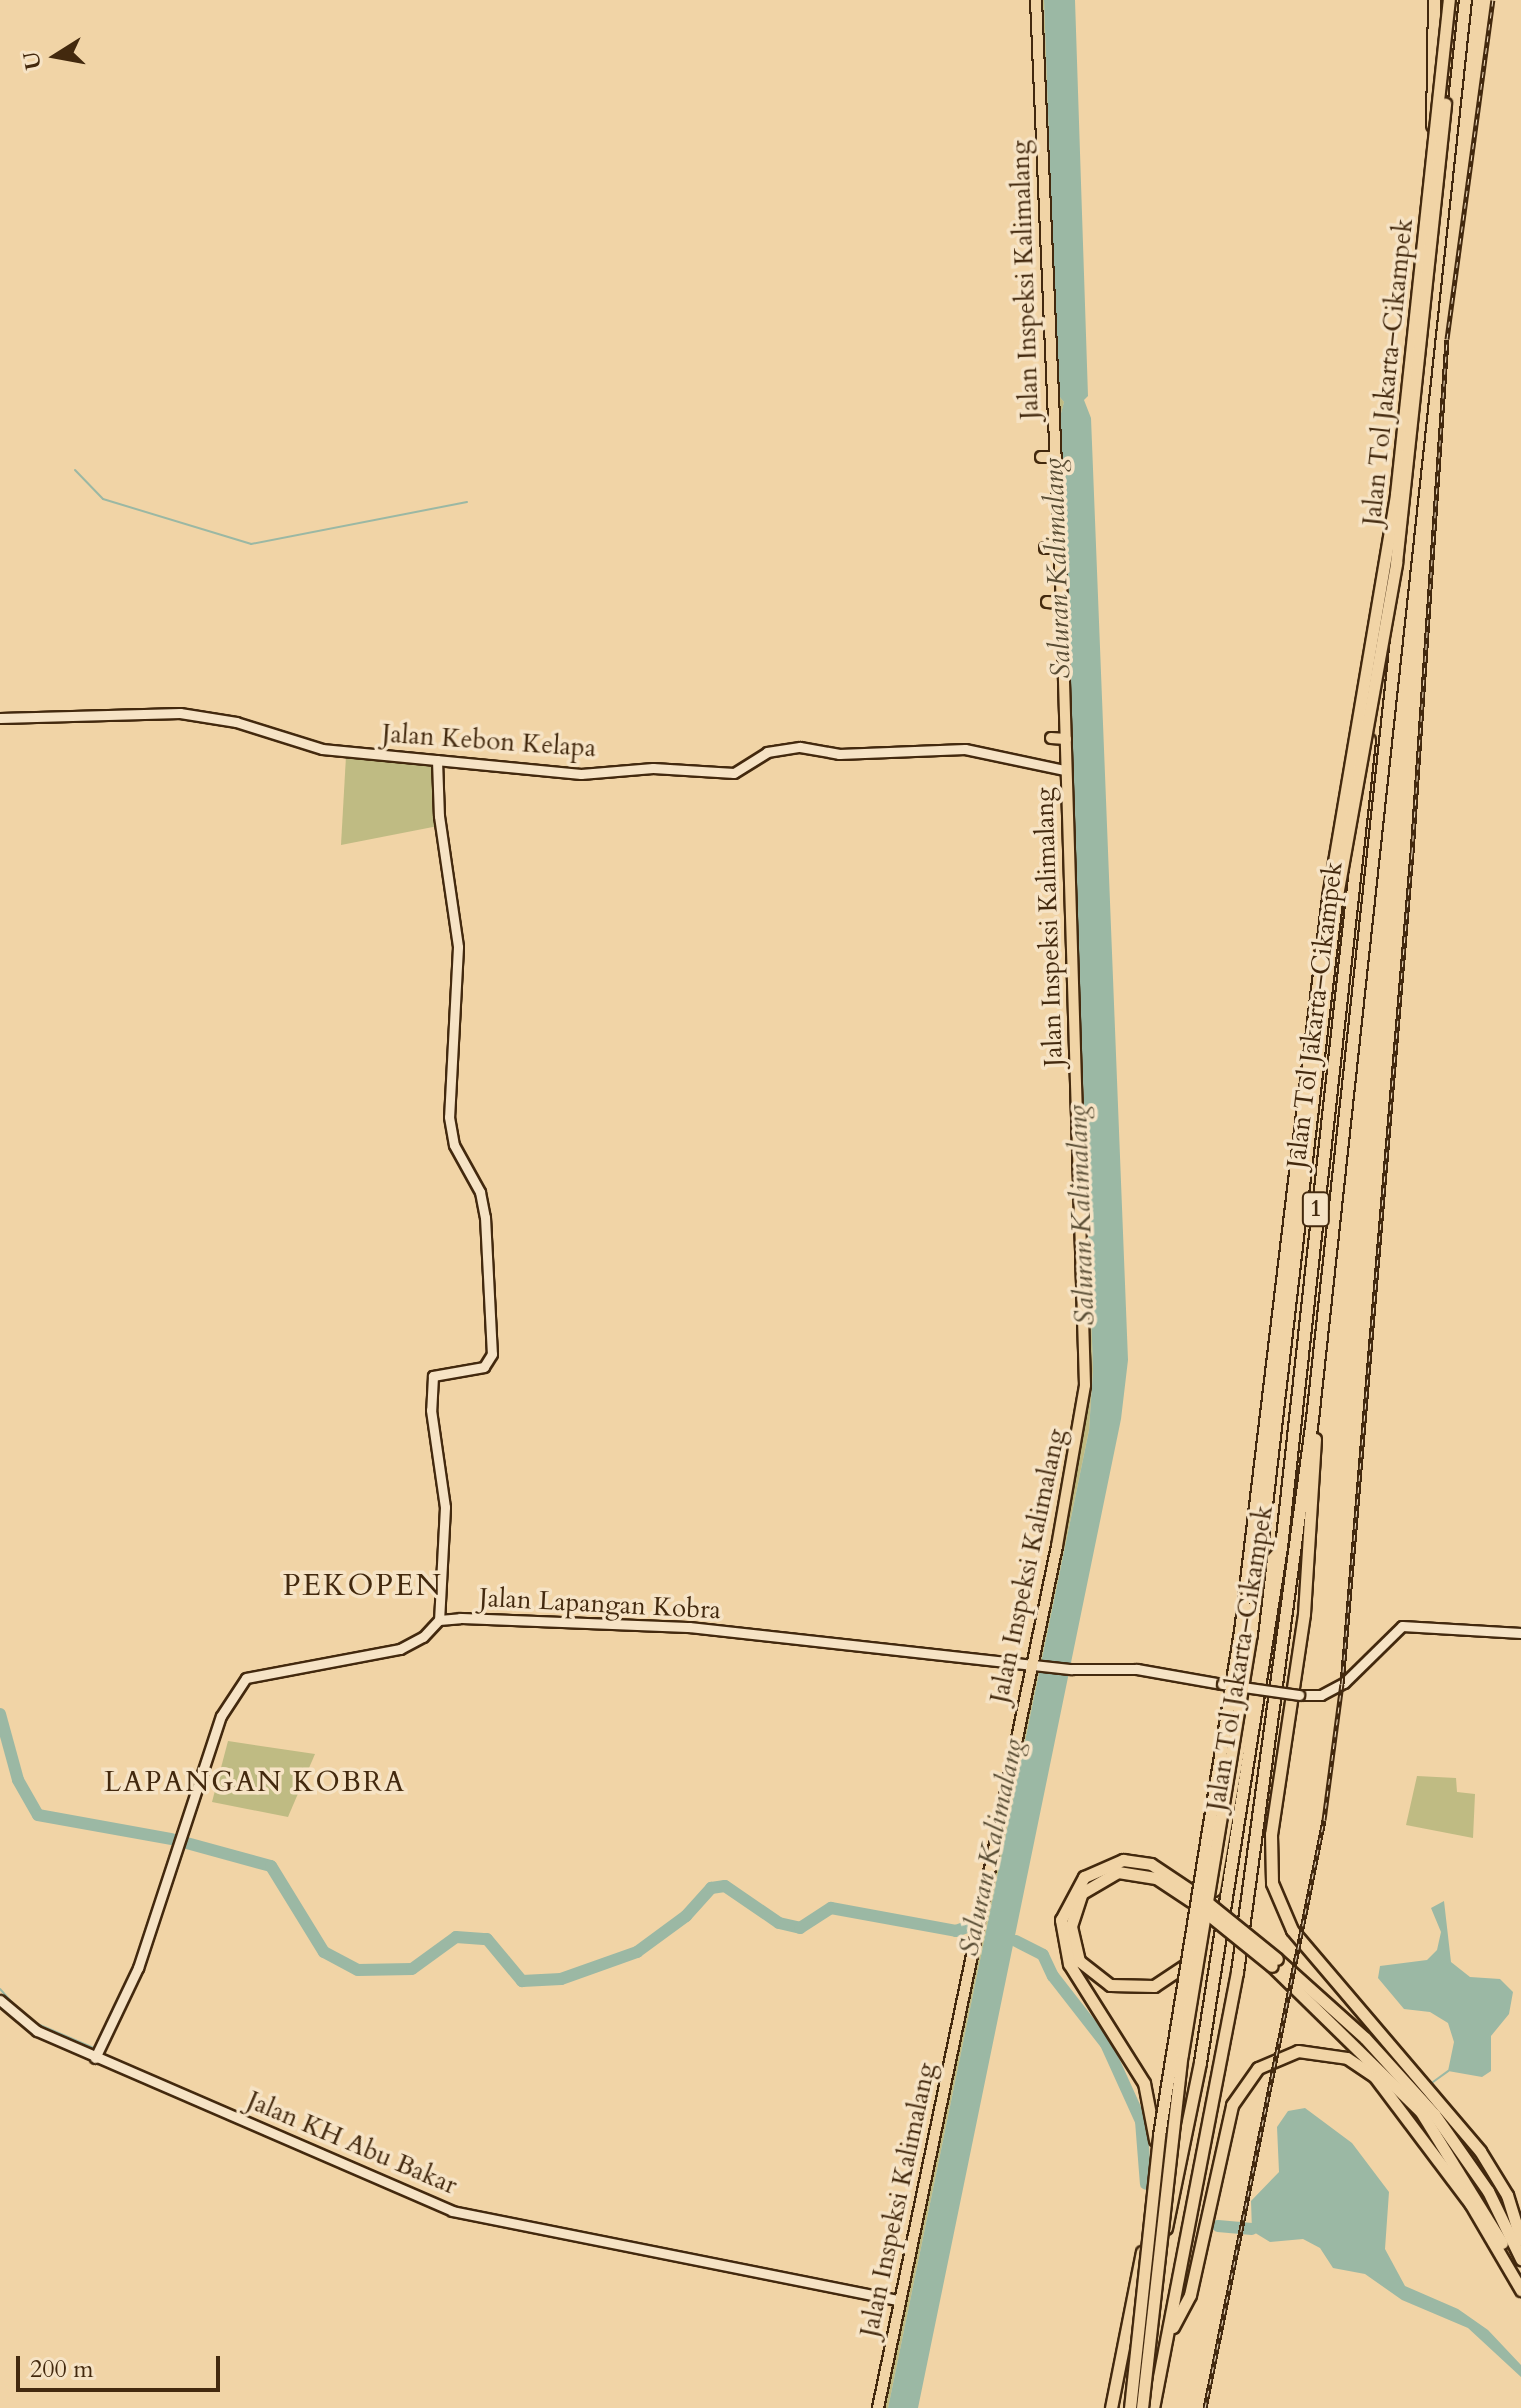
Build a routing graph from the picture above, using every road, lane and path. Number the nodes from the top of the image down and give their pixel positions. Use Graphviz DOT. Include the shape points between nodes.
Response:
graph roads {
  1 [pos="1036,0"];
  2 [pos="1434,0"];
  3 [pos="1448,0"];
  4 [pos="1456,0"];
  5 [pos="1465,0"];
  6 [pos="1433,145"];
  7 [pos="1041,457"];
  8 [pos="1054,457"];
  9 [pos="1045,548"];
  10 [pos="1058,548"];
  11 [pos="1047,602"];
  12 [pos="1061,603"];
  13 [pos="0,718"];
  14 [pos="1051,738"];
  15 [pos="1066,739"];
  16 [pos="437,760"];
  17 [pos="1065,770"];
  18 [pos="1312,1419"];
  19 [pos="1281,1547"];
  20 [pos="439,1620"];
  21 [pos="1521,1633"];
  22 [pos="1035,1662"];
  23 [pos="1194,1897"];
  24 [pos="1274,1962"];
  25 [pos="0,2000"];
  26 [pos="95,2058"];
  27 [pos="1521,2240"];
  28 [pos="1521,2259"];
  29 [pos="1521,2281"];
  30 [pos="1521,2290"];
  31 [pos="899,2300"];
  32 [pos="1170,2332"];
  33 [pos="878,2408"];
  34 [pos="1111,2408"];
  35 [pos="1128,2408"];
  36 [pos="1142,2408"];
  37 [pos="1153,2408"];
  1 -- 8 [label="main road, Jalan Inspeksi Kalimalang"];
  2 -- 6 [label="highway"];
  3 -- 6 [label="highway, Jalan Tol Jakarta–Cikampek / 1"];
  3 -- 35 [label="highway, 1, bridge" via="1394,507 1328,897 1240,1631 1159,2135"];
  4 -- 36 [label="highway, 1, bridge" via="1396,563 1336,901 1251,1634 1176,2095"];
  5 -- 18 [label="highway, Jalan Tol Jakarta–Cikampek / 1"];
  6 -- 19 [label="highway, Jalan Tol Jakarta–Cikampek / 1"];
  7 -- 8 [label="main road"];
  8 -- 10 [label="main road, Jalan Inspeksi Kalimalang"];
  9 -- 10 [label="main road"];
  10 -- 12 [label="main road, Jalan Inspeksi Kalimalang"];
  11 -- 12 [label="main road"];
  12 -- 15 [label="main road, Jalan Inspeksi Kalimalang"];
  13 -- 16 [label="street, Jalan Kebon Kelapa" via="180,713 236,722 322,749"];
  14 -- 15 [label="main road"];
  15 -- 17 [label="main road, Jalan Inspeksi Kalimalang"];
  16 -- 17 [label="street, Jalan Kebon Kelapa" via="581,774 653,768 734,773 779,748 839,754 965,749"];
  16 -- 20 [label="street" via="458,947 449,1117 454,1145 480,1192 492,1331 488,1365 433,1376 431,1410 445,1507"];
  17 -- 22 [label="main road, Jalan Inspeksi Kalimalang" via="1087,1349 1081,1418"];
  18 -- 27 [label="highway" via="1315,1466 1304,1614 1271,1834 1272,1883 1292,1930 1480,2151 1507,2195"];
  18 -- 32 [label="highway, Jalan Tol Jakarta–Cikampek / 1" via="1237,1972"];
  19 -- 23 [label="highway" via="1271,1560 1225,1837 1198,1952 1167,1981 1140,1988 1110,1985 1079,1961 1071,1941 1073,1911 1092,1883 1118,1872 1143,1873"];
  19 -- 35 [label="highway, Jalan Tol Jakarta–Cikampek / 1" via="1200,2062"];
  20 -- 22 [label="street, Jalan Lapangan Kobra" via="666,1626"];
  20 -- 26 [label="street" via="423,1637 400,1649 264,1673 246,1678 235,1689 170,1859 138,1968"];
  21 -- 22 [label="street, Jalan Lapangan Kobra, bridge" via="1402,1626 1344,1683 1321,1695"];
  22 -- 31 [label="main road, Jalan Inspeksi Kalimalang"];
  23 -- 24 [label="highway, bridge"];
  23 -- 34 [label="highway" via="1151,1864 1112,1862 1084,1877 1061,1920 1069,1964 1120,2036 1152,2103 1152,2197"];
  24 -- 28 [label="highway" via="1365,2038 1434,2114 1488,2191"];
  24 -- 29 [label="highway" via="1421,2112 1478,2198"];
  25 -- 26 [label="street, Jalan KH Abu Bakar" via="18,2020"];
  26 -- 31 [label="street, Jalan KH Abu Bakar" via="452,2211"];
  30 -- 32 [label="highway" via="1470,2203 1375,2077 1347,2058 1322,2050 1298,2051 1258,2068 1232,2105 1190,2295"];
  31 -- 33 [label="main road, Jalan Inspeksi Kalimalang"];
  32 -- 37 [label="highway, Jalan Tol Jakarta–Cikampek / 1"];
}
